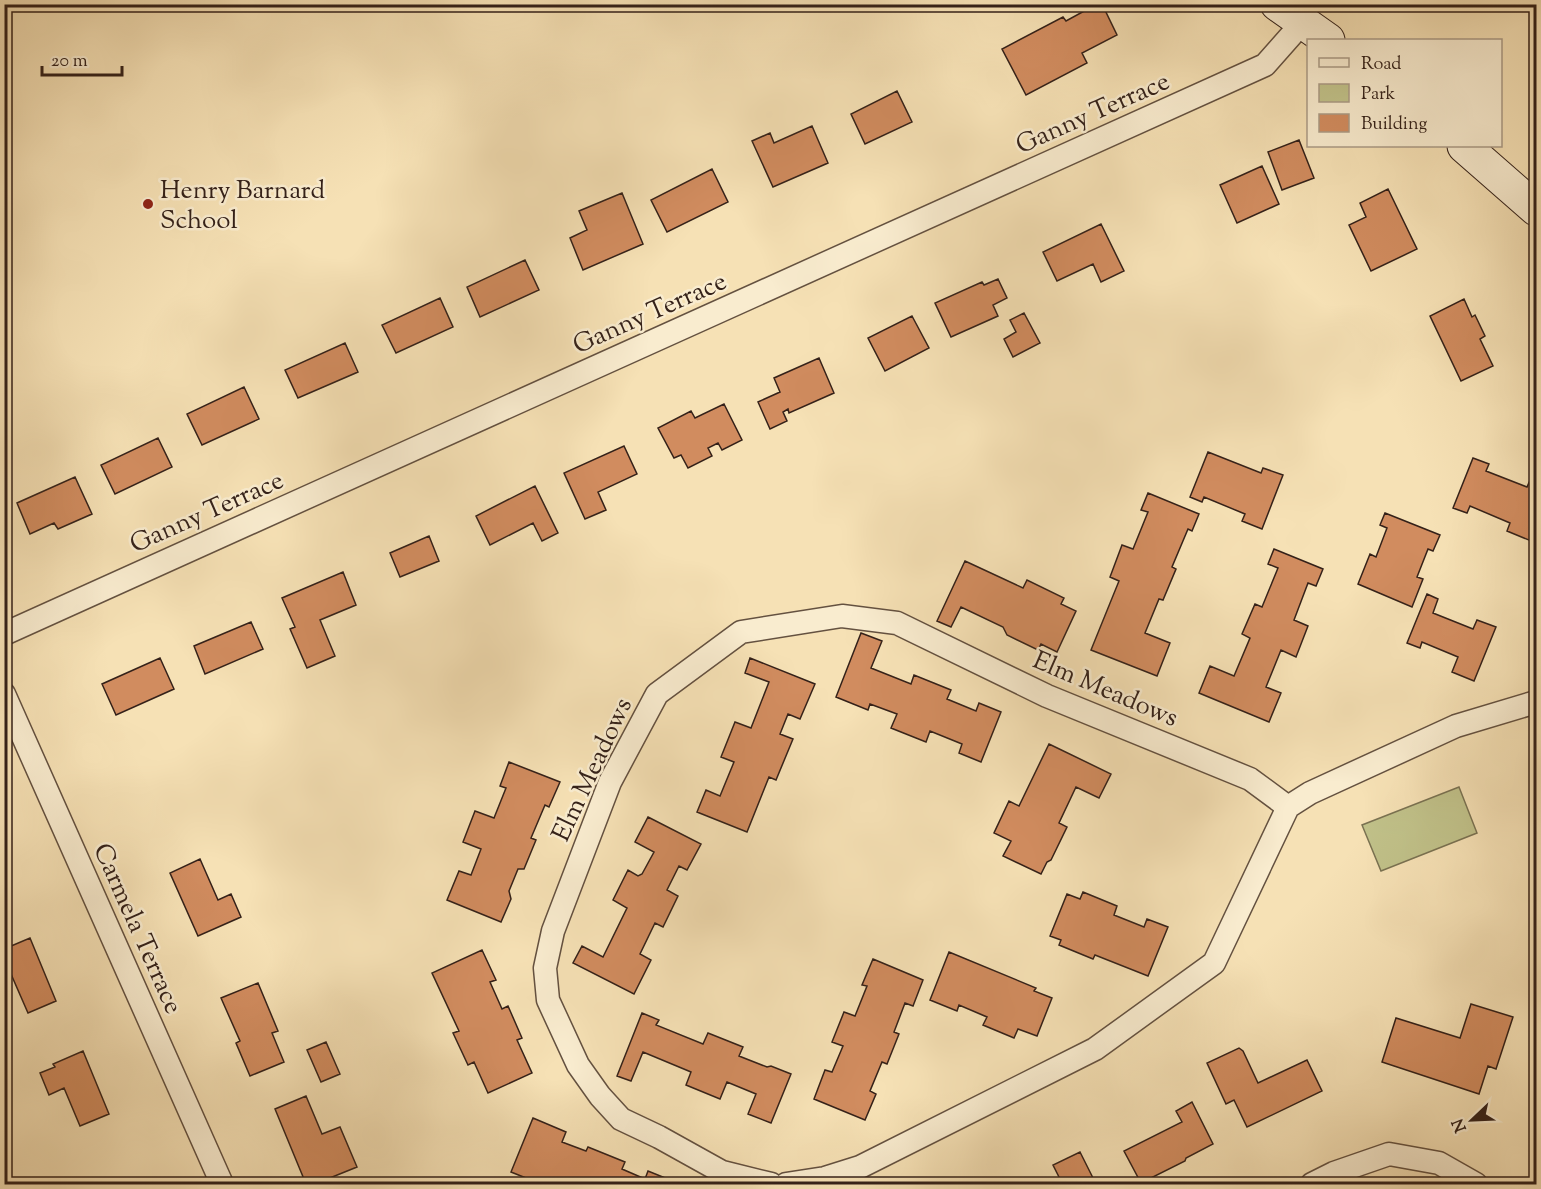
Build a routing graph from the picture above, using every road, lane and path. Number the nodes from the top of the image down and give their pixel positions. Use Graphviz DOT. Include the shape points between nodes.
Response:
graph roads {
  1 [pos="1276,4"];
  2 [pos="1316,31"];
  3 [pos="1465,147"];
  4 [pos="1536,208"];
  5 [pos="4,634"];
  6 [pos="4,694"];
  7 [pos="1536,702"];
  8 [pos="1288,807"];
  9 [pos="222,1185"];
  10 [pos="771,1185"];
  11 [pos="786,1185"];
  12 [pos="1312,1185"];
  13 [pos="1476,1185"];
  1 -- 2 [label="main road"];
  2 -- 5 [label="street, Ganny Terrace" via="1265,65"];
  3 -- 4 [label="main road"];
  6 -- 9 [label="street, Carmela Terrace"];
  7 -- 8 [label="street" via="1455,726 1332,782"];
  8 -- 10 [label="street, Elm Meadows" via="1250,779 1047,696 897,623 842,616 741,632 657,694 610,782 553,931 545,968 548,1000 578,1065 621,1119 722,1172"];
  8 -- 11 [label="street" via="1214,963 1095,1049 860,1167"];
  12 -- 13 [label="street" via="1389,1154 1439,1163"];
}
